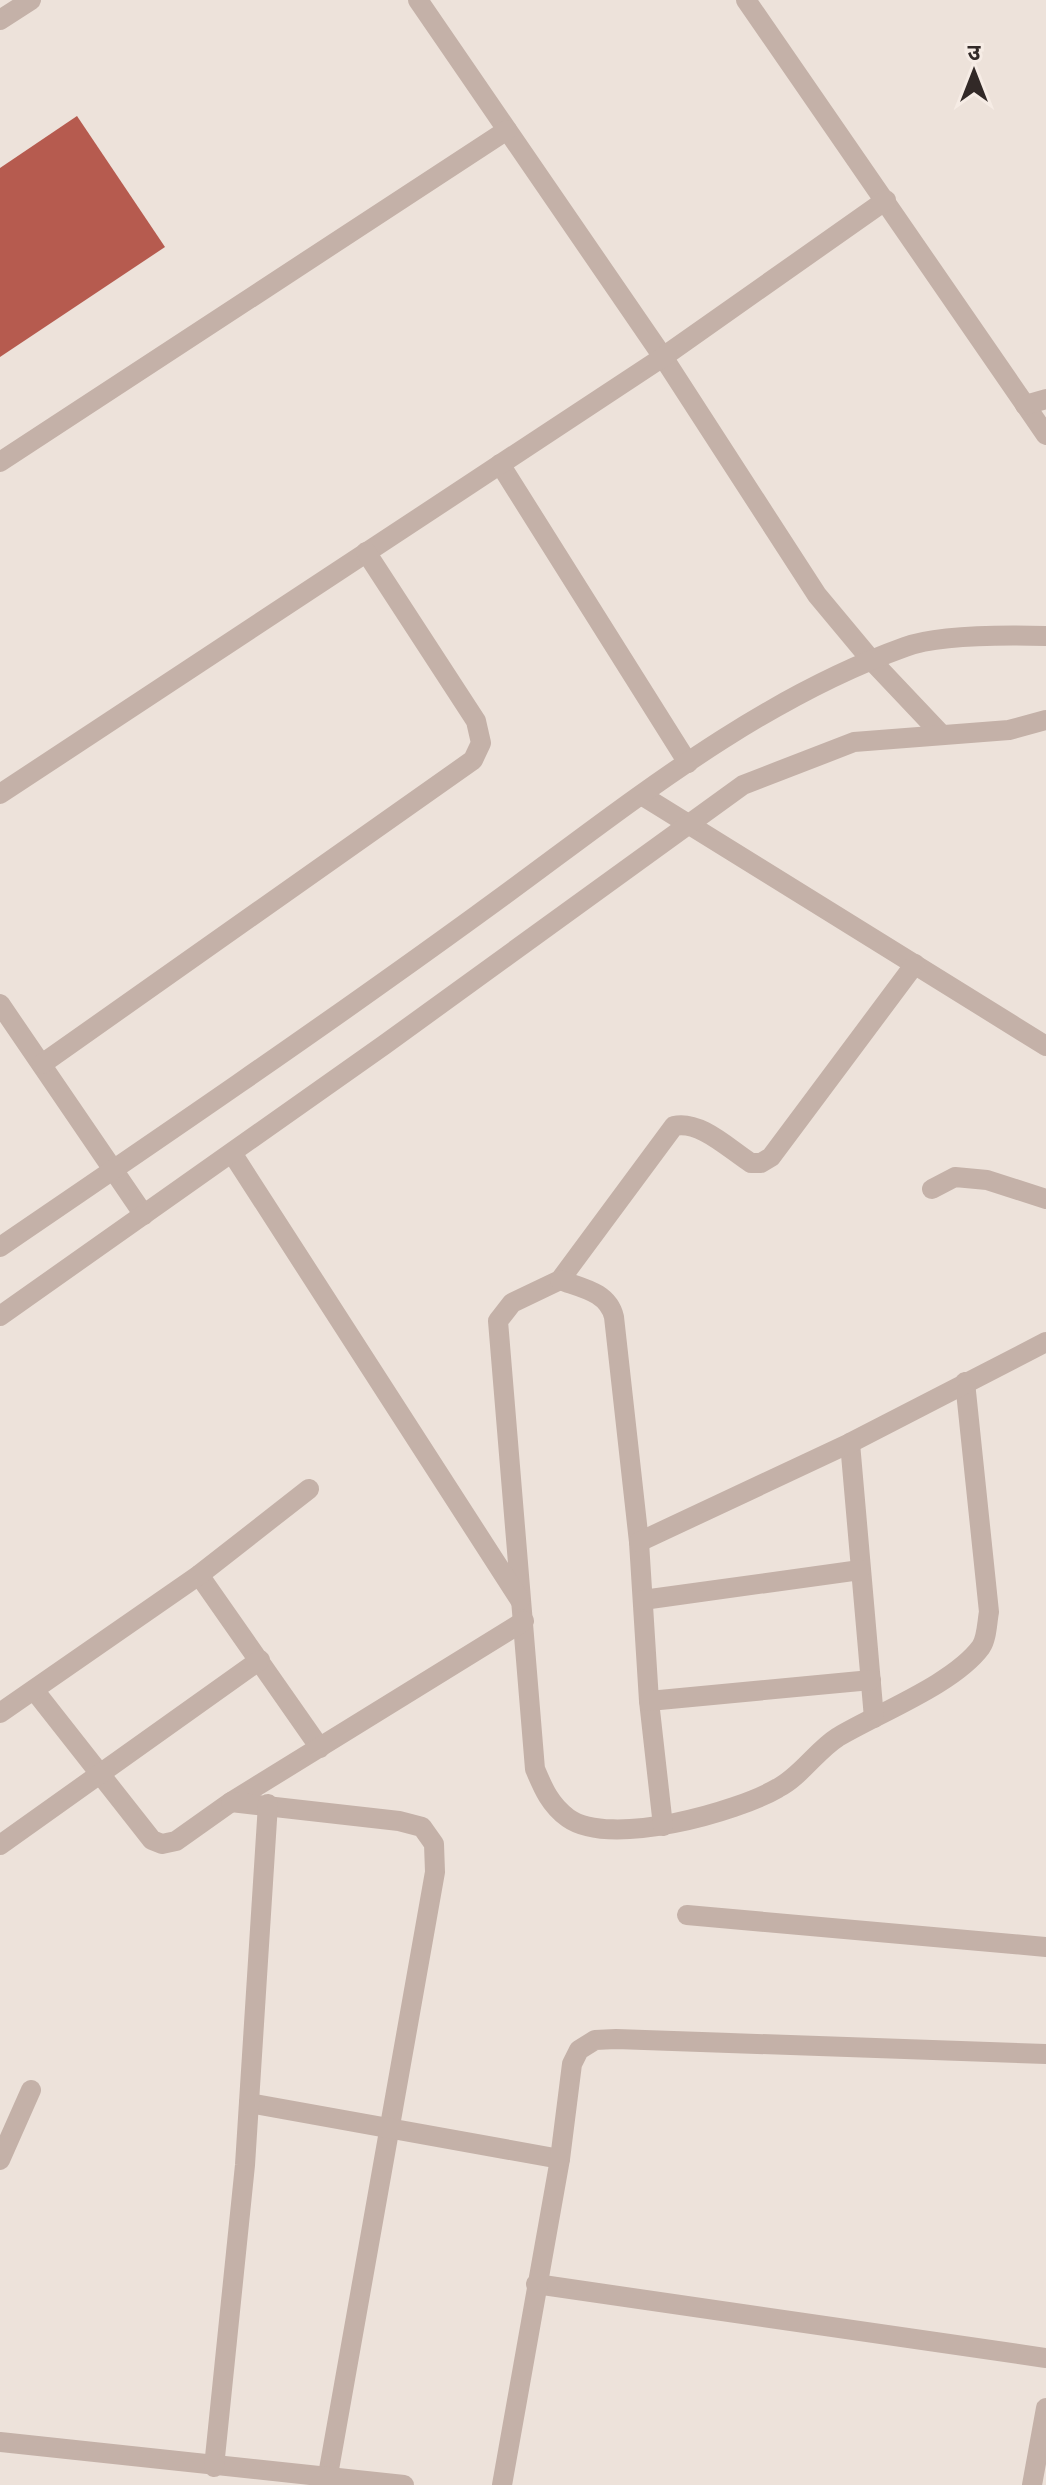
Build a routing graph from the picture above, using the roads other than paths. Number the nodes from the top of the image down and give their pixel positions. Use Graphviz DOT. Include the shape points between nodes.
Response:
graph roads {
  1 [pos="31,0"];
  2 [pos="418,0"];
  3 [pos="746,0"];
  4 [pos="0,20"];
  5 [pos="507,130"];
  6 [pos="886,200"];
  7 [pos="663,357"];
  8 [pos="1046,399"];
  9 [pos="1025,405"];
  10 [pos="1046,435"];
  11 [pos="0,462"];
  12 [pos="500,464"];
  13 [pos="366,552"];
  14 [pos="1046,636"];
  15 [pos="872,661"];
  16 [pos="1046,720"];
  17 [pos="942,735"];
  18 [pos="688,763"];
  19 [pos="0,794"];
  20 [pos="643,796"];
  21 [pos="688,824"];
  22 [pos="915,964"];
  23 [pos="0,1004"];
  24 [pos="1046,1046"];
  25 [pos="42,1064"];
  26 [pos="232,1153"];
  27 [pos="112,1170"];
  28 [pos="932,1189"];
  29 [pos="1046,1199"];
  30 [pos="144,1215"];
  31 [pos="0,1247"];
  32 [pos="560,1280"];
  33 [pos="0,1316"];
  34 [pos="1046,1342"];
  35 [pos="965,1382"];
  36 [pos="850,1443"];
  37 [pos="309,1489"];
  38 [pos="639,1542"];
  39 [pos="860,1570"];
  40 [pos="199,1575"];
  41 [pos="643,1600"];
  42 [pos="523,1612"];
  43 [pos="260,1660"];
  44 [pos="871,1680"];
  45 [pos="34,1690"];
  46 [pos="649,1701"];
  47 [pos="0,1713"];
  48 [pos="874,1718"];
  49 [pos="320,1748"];
  50 [pos="103,1775"];
  51 [pos="231,1802"];
  52 [pos="268,1804"];
  53 [pos="663,1826"];
  54 [pos="0,1845"];
  55 [pos="687,1915"];
  56 [pos="1046,1947"];
  57 [pos="1046,2054"];
  58 [pos="31,2090"];
  59 [pos="249,2103"];
  60 [pos="389,2128"];
  61 [pos="560,2159"];
  62 [pos="0,2160"];
  63 [pos="536,2284"];
  64 [pos="1046,2358"];
  65 [pos="1046,2408"];
  66 [pos="0,2442"];
  67 [pos="214,2467"];
  68 [pos="328,2475"];
  69 [pos="404,2485"];
  70 [pos="502,2485"];
  71 [pos="1032,2485"];
  1 -- 4 [label="street"];
  2 -- 5 [label="street"];
  3 -- 6 [label="street"];
  5 -- 7 [label="street"];
  5 -- 11 [label="street"];
  6 -- 7 [label="street"];
  6 -- 9 [label="street"];
  7 -- 12 [label="street"];
  7 -- 15 [label="street" via="817,595"];
  8 -- 9 [label="street"];
  9 -- 10 [label="street"];
  12 -- 13 [label="street"];
  12 -- 18 [label="street"];
  13 -- 19 [label="street"];
  13 -- 25 [label="street" via="476,721 481,743 473,760"];
  14 -- 15 [label="street" via="1000,635 908,646"];
  15 -- 17 [label="street"];
  15 -- 18 [label="street" via="817,686"];
  16 -- 17 [label="street" via="1009,730"];
  17 -- 21 [label="street" via="854,742 743,785"];
  18 -- 20 [label="street"];
  20 -- 21 [label="street"];
  20 -- 27 [label="street"];
  21 -- 22 [label="street"];
  21 -- 26 [label="street"];
  22 -- 24 [label="street"];
  22 -- 32 [label="street" via="771,1157 751,1163 697,1128 674,1126"];
  23 -- 25 [label="street"];
  25 -- 27 [label="street"];
  26 -- 30 [label="street"];
  26 -- 42 [label="street"];
  27 -- 30 [label="street"];
  27 -- 31 [label="street"];
  28 -- 29 [label="street" via="955,1177"];
  30 -- 33 [label="street"];
  32 -- 38 [label="street" via="611,1305"];
  32 -- 42 [label="street" via="512,1303 498,1321"];
  34 -- 35 [label="street"];
  35 -- 36 [label="street"];
  35 -- 48 [label="street" via="989,1612 984,1644 963,1666"];
  36 -- 38 [label="street"];
  36 -- 39 [label="street"];
  37 -- 40 [label="street"];
  38 -- 41 [label="street"];
  39 -- 41 [label="street"];
  39 -- 44 [label="street"];
  40 -- 43 [label="street"];
  40 -- 45 [label="street"];
  41 -- 46 [label="street"];
  42 -- 49 [label="street"];
  42 -- 53 [label="street" via="535,1769 547,1798 570,1820 609,1829"];
  43 -- 49 [label="street"];
  43 -- 50 [label="street"];
  44 -- 46 [label="street"];
  44 -- 48 [label="street"];
  45 -- 47 [label="street"];
  45 -- 50 [label="street"];
  46 -- 53 [label="street"];
  48 -- 53 [label="street" via="835,1739 781,1787 732,1811"];
  49 -- 51 [label="street"];
  50 -- 51 [label="street" via="152,1840 162,1844 176,1841"];
  50 -- 54 [label="street"];
  51 -- 52 [label="street"];
  52 -- 59 [label="street"];
  52 -- 60 [label="street" via="399,1821 422,1827 434,1844 435,1872"];
  55 -- 56 [label="street"];
  57 -- 61 [label="street" via="595,2040 579,2050 572,2064"];
  58 -- 62 [label="street"];
  59 -- 60 [label="street"];
  59 -- 67 [label="street"];
  60 -- 61 [label="street"];
  60 -- 68 [label="street"];
  61 -- 63 [label="street"];
  63 -- 64 [label="street"];
  63 -- 70 [label="street"];
  65 -- 71 [label="street"];
  66 -- 67 [label="street"];
  67 -- 68 [label="street"];
  68 -- 69 [label="street"];
}
